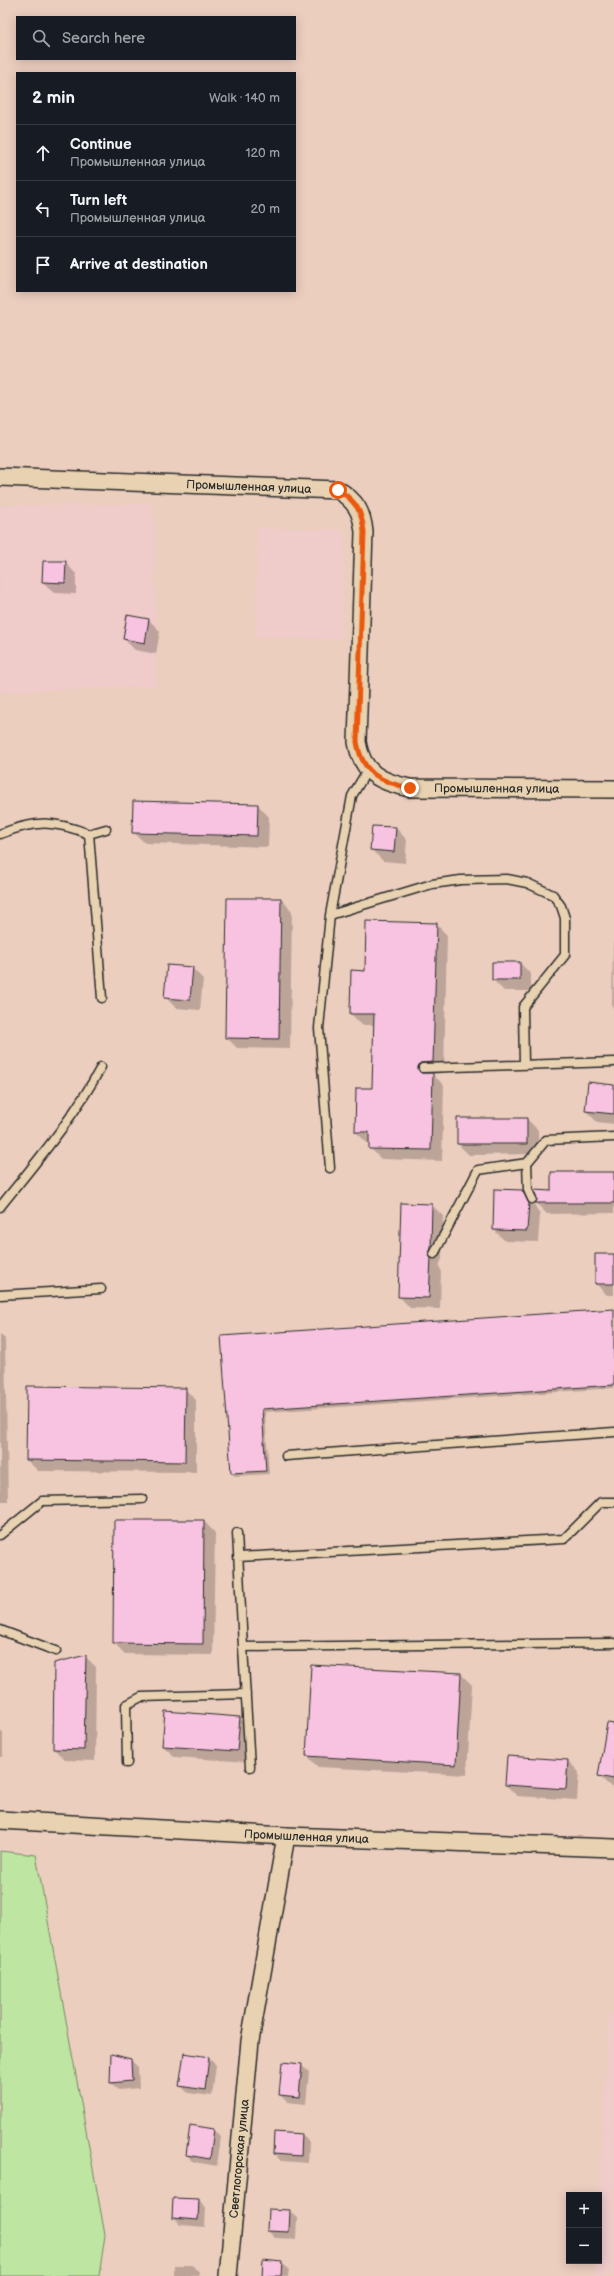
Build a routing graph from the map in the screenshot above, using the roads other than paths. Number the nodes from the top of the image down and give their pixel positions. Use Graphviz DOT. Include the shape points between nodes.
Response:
graph roads {
  1 [pos="0,477"];
  2 [pos="368,769"];
  3 [pos="614,789"];
  4 [pos="106,829"];
  5 [pos="0,834"];
  6 [pos="89,834"];
  7 [pos="330,915"];
  8 [pos="102,998"];
  9 [pos="614,1062"];
  10 [pos="524,1065"];
  11 [pos="101,1067"];
  12 [pos="423,1068"];
  13 [pos="614,1137"];
  14 [pos="527,1163"];
  15 [pos="330,1168"];
  16 [pos="532,1199"];
  17 [pos="0,1207"];
  18 [pos="434,1254"];
  19 [pos="101,1289"];
  20 [pos="0,1295"];
  21 [pos="614,1432"];
  22 [pos="286,1456"];
  23 [pos="142,1499"];
  24 [pos="614,1502"];
  25 [pos="237,1533"];
  26 [pos="0,1535"];
  27 [pos="238,1558"];
  28 [pos="0,1630"];
  29 [pos="614,1643"];
  30 [pos="243,1647"];
  31 [pos="56,1651"];
  32 [pos="246,1694"];
  33 [pos="127,1763"];
  34 [pos="250,1767"];
  35 [pos="0,1820"];
  36 [pos="286,1836"];
  37 [pos="614,1848"];
  38 [pos="228,2276"];
  1 -- 2 [label="street, Промышленная улица" via="338,490 349,496 363,517 357,742 360,759"];
  2 -- 3 [label="street, Промышленная улица" via="392,784 410,788"];
  2 -- 7 [label="lane" via="352,796"];
  4 -- 6 [label="lane"];
  5 -- 6 [label="lane" via="36,823 63,824"];
  6 -- 8 [label="lane"];
  7 -- 10 [label="lane" via="432,884 461,880 507,879 527,883 553,895 561,906 565,918 565,955 523,1008"];
  7 -- 15 [label="lane" via="319,1028"];
  9 -- 10 [label="lane"];
  10 -- 12 [label="lane"];
  11 -- 17 [label="lane" via="54,1140"];
  13 -- 14 [label="lane" via="546,1140"];
  14 -- 16 [label="lane" via="528,1190"];
  14 -- 18 [label="lane" via="478,1170"];
  19 -- 20 [label="lane"];
  21 -- 22 [label="lane"];
  23 -- 26 [label="lane" via="42,1501"];
  24 -- 27 [label="lane" via="601,1502 564,1539"];
  25 -- 27 [label="lane"];
  27 -- 30 [label="lane"];
  28 -- 31 [label="lane"];
  29 -- 30 [label="lane"];
  30 -- 32 [label="lane"];
  32 -- 33 [label="lane" via="142,1697 126,1705"];
  32 -- 34 [label="lane"];
  35 -- 36 [label="street, Промышленная улица"];
  36 -- 37 [label="street, Промышленная улица"];
  36 -- 38 [label="street, Светлогорская улица" via="250,2041"];
}
